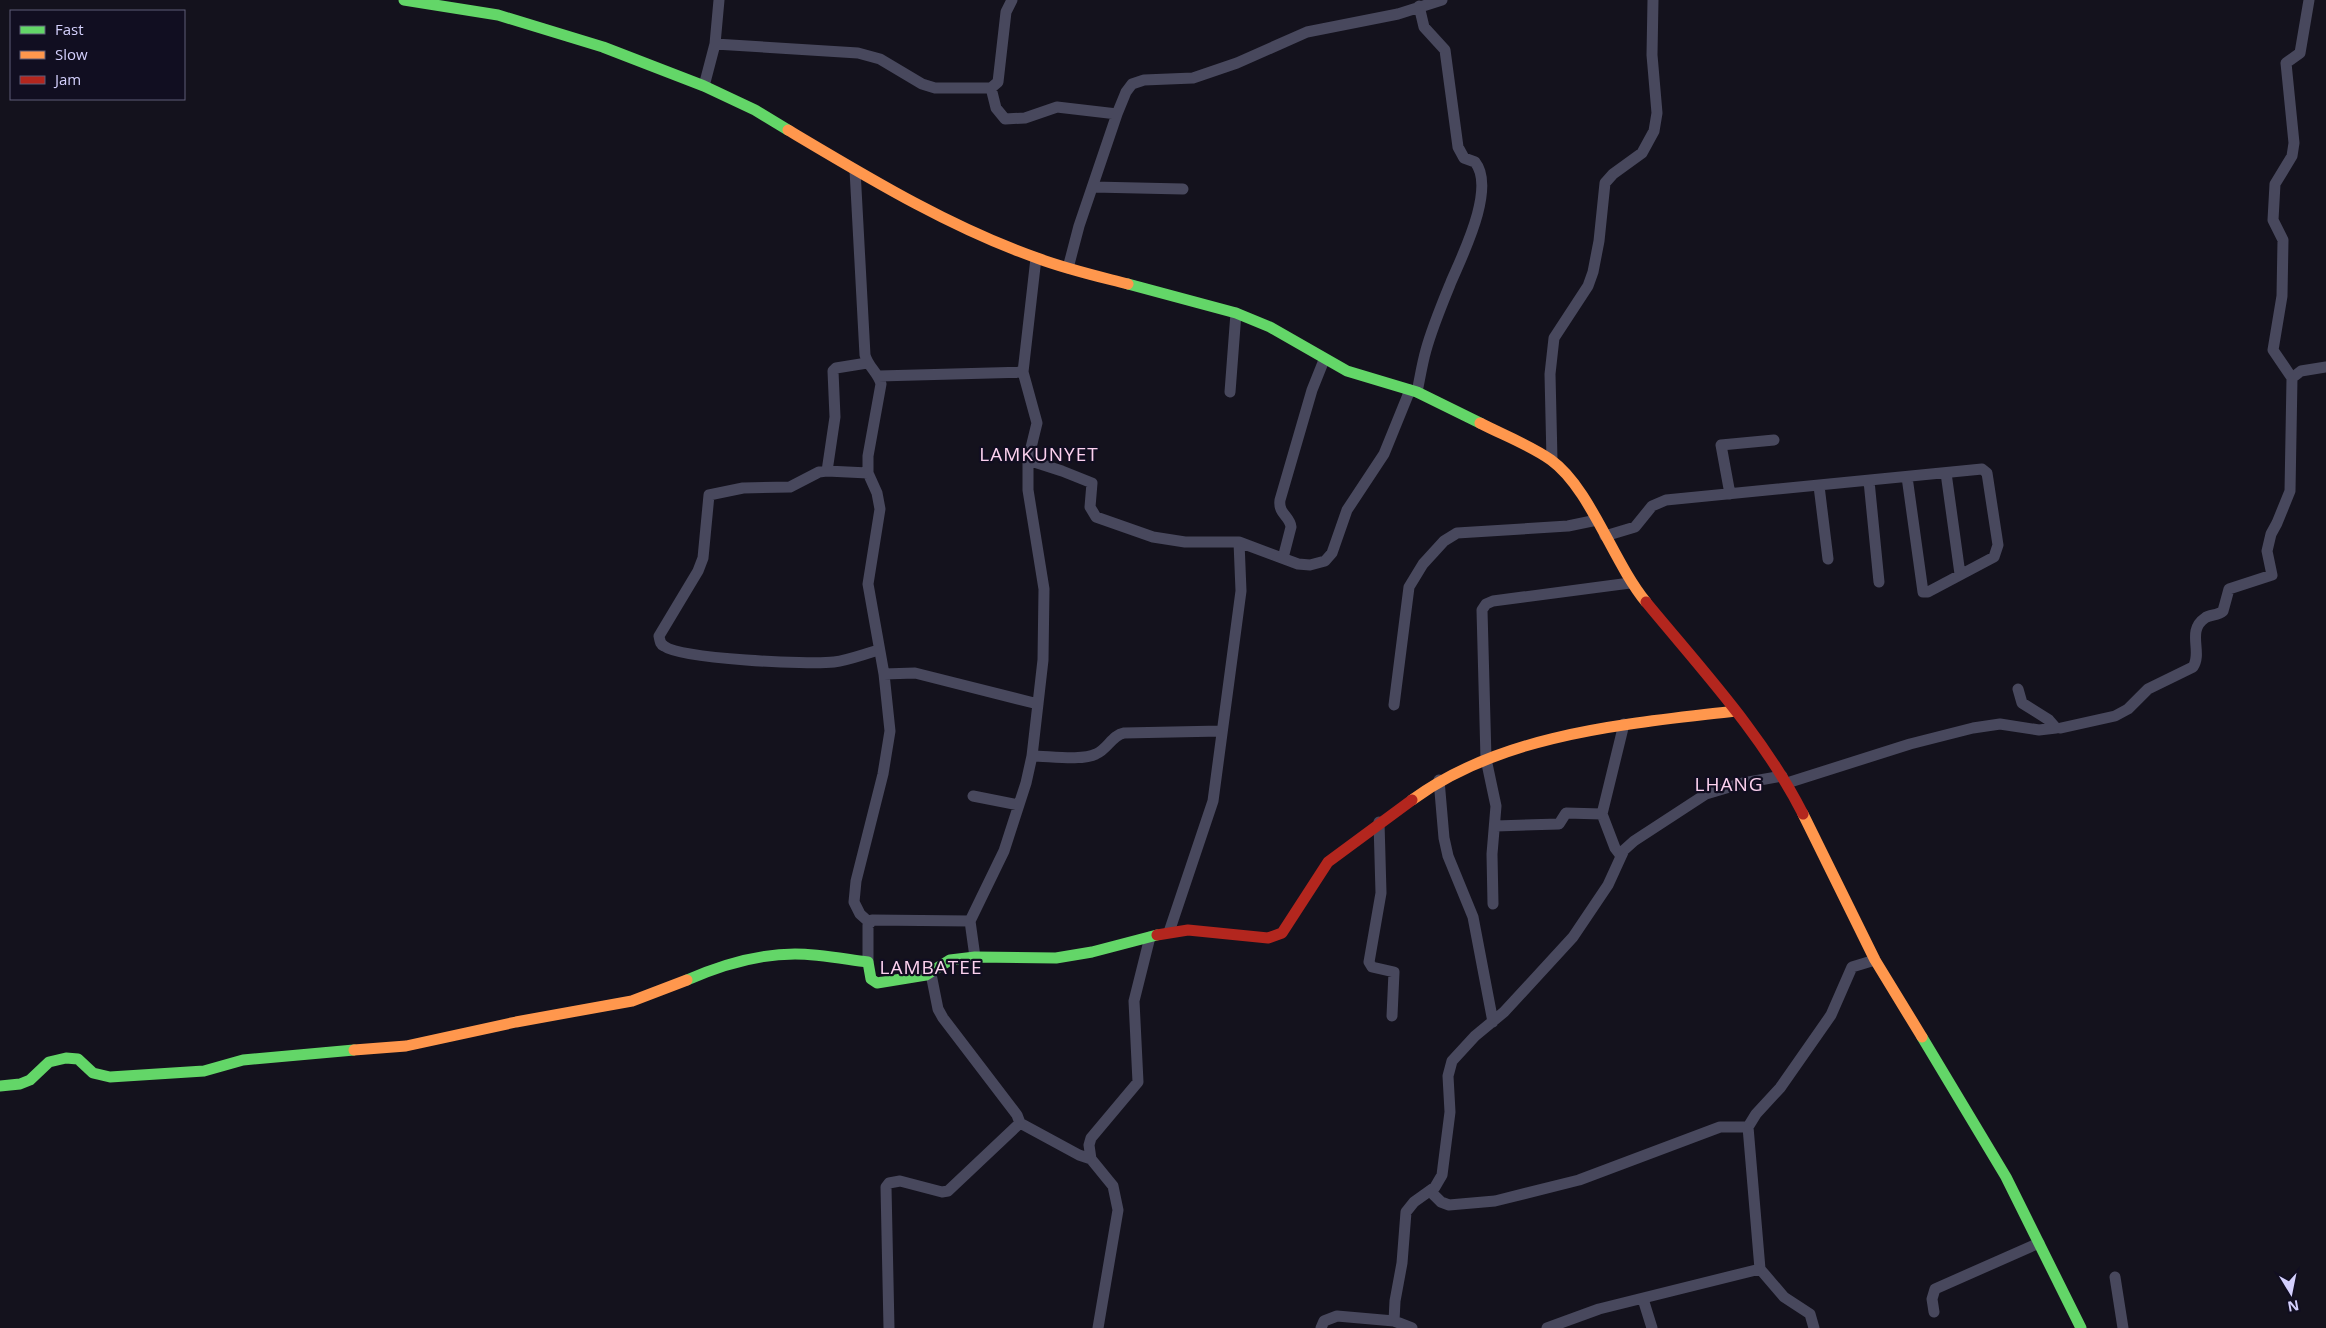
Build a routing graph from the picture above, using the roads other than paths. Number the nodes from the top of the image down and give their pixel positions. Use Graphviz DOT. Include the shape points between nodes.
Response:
graph roads {
  1 [pos="404,0"];
  2 [pos="719,0"];
  3 [pos="1012,0"];
  4 [pos="1442,0"];
  5 [pos="1653,0"];
  6 [pos="2308,0"];
  7 [pos="1419,6"];
  8 [pos="716,44"];
  9 [pos="704,86"];
  10 [pos="991,88"];
  11 [pos="1117,114"];
  12 [pos="855,170"];
  13 [pos="1092,186"];
  14 [pos="1183,189"];
  15 [pos="1036,258"];
  16 [pos="1068,268"];
  17 [pos="1236,313"];
  18 [pos="1324,360"];
  19 [pos="867,363"];
  20 [pos="2326,367"];
  21 [pos="1023,372"];
  22 [pos="879,376"];
  23 [pos="2292,378"];
  24 [pos="1413,391"];
  25 [pos="1230,392"];
  26 [pos="1774,440"];
  27 [pos="1028,460"];
  28 [pos="1552,460"];
  29 [pos="827,471"];
  30 [pos="868,473"];
  31 [pos="1946,473"];
  32 [pos="1907,477"];
  33 [pos="1868,481"];
  34 [pos="1819,486"];
  35 [pos="1730,494"];
  36 [pos="1597,520"];
  37 [pos="1605,536"];
  38 [pos="1239,542"];
  39 [pos="1283,558"];
  40 [pos="1828,558"];
  41 [pos="1960,574"];
  42 [pos="1879,582"];
  43 [pos="1630,583"];
  44 [pos="879,650"];
  45 [pos="884,674"];
  46 [pos="2018,689"];
  47 [pos="1038,704"];
  48 [pos="1394,705"];
  49 [pos="1735,711"];
  50 [pos="1624,724"];
  51 [pos="2061,728"];
  52 [pos="1221,731"];
  53 [pos="1032,756"];
  54 [pos="1486,759"];
  55 [pos="1439,780"];
  56 [pos="1784,780"];
  57 [pos="972,796"];
  58 [pos="1019,805"];
  59 [pos="1602,814"];
  60 [pos="1379,822"];
  61 [pos="1496,826"];
  62 [pos="1621,856"];
  63 [pos="1493,904"];
  64 [pos="970,921"];
  65 [pos="870,923"];
  66 [pos="1169,932"];
  67 [pos="1150,937"];
  68 [pos="975,957"];
  69 [pos="1875,960"];
  70 [pos="868,962"];
  71 [pos="931,974"];
  72 [pos="1392,1016"];
  73 [pos="1493,1022"];
  74 [pos="0,1086"];
  75 [pos="1020,1123"];
  76 [pos="1748,1127"];
  77 [pos="1091,1159"];
  78 [pos="1430,1191"];
  79 [pos="2038,1244"];
  80 [pos="1760,1269"];
  81 [pos="2115,1277"];
  82 [pos="1643,1299"];
  83 [pos="1934,1312"];
  84 [pos="1394,1321"];
  85 [pos="890,1328"];
  86 [pos="1098,1328"];
  87 [pos="1321,1328"];
  88 [pos="1412,1328"];
  89 [pos="1547,1328"];
  90 [pos="1652,1328"];
  91 [pos="1814,1328"];
  92 [pos="2081,1328"];
  93 [pos="2123,1328"];
  1 -- 9 [label="street" via="529,23"];
  2 -- 8 [label="street"];
  3 -- 10 [label="street" via="1006,12 998,82"];
  4 -- 7 [label="street"];
  5 -- 28 [label="street" via="1652,55 1657,113 1654,131 1642,152 1605,183 1598,250 1590,279 1554,338 1550,374"];
  6 -- 23 [label="street" via="2300,53 2286,63 2293,150 2275,184 2274,220 2283,240 2282,296 2273,350"];
  7 -- 11 [label="street" via="1398,14 1307,32 1237,63 1193,78 1137,81 1126,92"];
  7 -- 24 [label="street" via="1424,27 1445,50 1458,147 1464,158 1475,162 1482,176 1476,222 1468,248 1451,282"];
  8 -- 9 [label="street"];
  8 -- 10 [label="street" via="858,53 880,59 934,88"];
  9 -- 12 [label="street" via="755,110"];
  10 -- 11 [label="street" via="996,108 1005,119 1025,118 1057,107"];
  11 -- 13 [label="street"];
  12 -- 15 [label="street" via="960,226"];
  12 -- 19 [label="street"];
  13 -- 14 [label="street"];
  13 -- 16 [label="street"];
  15 -- 16 [label="street"];
  15 -- 21 [label="street"];
  16 -- 17 [label="street"];
  17 -- 18 [label="street" via="1270,327"];
  17 -- 25 [label="street"];
  18 -- 24 [label="street" via="1347,371"];
  18 -- 39 [label="street" via="1280,500 1280,511 1291,523"];
  19 -- 22 [label="street"];
  19 -- 29 [label="street" via="833,371 835,417"];
  20 -- 23 [label="street" via="2300,372"];
  21 -- 22 [label="street"];
  21 -- 27 [label="street" via="1037,423"];
  22 -- 30 [label="street" via="881,392 868,456"];
  23 -- 51 [label="street" via="2290,487 2267,551 2272,575 2229,590 2223,611 2205,618 2196,631 2197,659 2193,666 2148,690 2128,709 2115,716"];
  24 -- 28 [label="street" via="1443,403"];
  24 -- 39 [label="street" via="1384,454 1348,510 1332,553 1325,561 1310,565"];
  26 -- 35 [label="street" via="1721,445"];
  27 -- 38 [label="street" via="1092,483 1090,507 1096,517 1153,537 1185,542"];
  27 -- 47 [label="street" via="1028,490 1044,589"];
  28 -- 36 [label="street" via="1572,481"];
  29 -- 30 [label="street"];
  29 -- 44 [label="street" via="790,487 743,488 709,495 703,558 662,630 660,640 666,648 698,654 794,664 835,662"];
  30 -- 44 [label="street" via="880,509 868,584"];
  31 -- 32 [label="street"];
  31 -- 41 [label="street"];
  31 -- 41 [label="street" via="1985,470 1998,545 1994,557"];
  32 -- 33 [label="street"];
  32 -- 41 [label="street" via="1923,592"];
  33 -- 34 [label="street"];
  33 -- 42 [label="street"];
  34 -- 35 [label="street"];
  34 -- 40 [label="street"];
  35 -- 37 [label="street" via="1666,500 1652,506 1636,527"];
  36 -- 37 [label="street"];
  36 -- 48 [label="street" via="1568,526 1457,533 1444,541 1423,564 1409,587"];
  37 -- 43 [label="street"];
  38 -- 39 [label="street"];
  38 -- 52 [label="street" via="1241,591"];
  43 -- 49 [label="street"];
  43 -- 54 [label="street" via="1493,601 1483,607"];
  44 -- 45 [label="street"];
  45 -- 47 [label="street" via="915,672"];
  45 -- 65 [label="street" via="890,731 854,902"];
  46 -- 56 [label="street" via="2024,704 2050,720 2056,728 2039,730 2000,724 1973,728"];
  47 -- 53 [label="street"];
  49 -- 50 [label="street"];
  49 -- 56 [label="street" via="1757,737"];
  50 -- 54 [label="street" via="1568,735"];
  50 -- 59 [label="street"];
  52 -- 53 [label="street" via="1124,733 1116,735 1102,751 1088,757"];
  52 -- 66 [label="street" via="1213,801"];
  53 -- 58 [label="street"];
  54 -- 55 [label="street"];
  54 -- 61 [label="street" via="1496,806"];
  55 -- 60 [label="street"];
  55 -- 73 [label="street" via="1448,856 1473,917"];
  56 -- 62 [label="street" via="1743,783 1706,794 1634,840"];
  56 -- 69 [label="street"];
  57 -- 58 [label="street"];
  58 -- 64 [label="street" via="1004,851"];
  59 -- 61 [label="street" via="1566,813 1559,824 1543,826"];
  59 -- 62 [label="street"];
  60 -- 66 [label="street" via="1328,862 1288,925 1274,936 1188,930"];
  60 -- 72 [label="street" via="1381,893 1369,962 1372,967 1394,972"];
  61 -- 63 [label="street" via="1492,854"];
  62 -- 73 [label="street" via="1606,889 1573,937"];
  64 -- 65 [label="street" via="880,919"];
  64 -- 68 [label="street"];
  65 -- 70 [label="street"];
  66 -- 67 [label="street"];
  67 -- 68 [label="street" via="1056,958"];
  67 -- 77 [label="street" via="1134,1002 1138,1082 1091,1138"];
  68 -- 71 [label="street" via="945,962"];
  69 -- 76 [label="street" via="1852,967 1831,1015"];
  69 -- 79 [label="street" via="2002,1171"];
  70 -- 71 [label="street" via="871,979 877,983"];
  70 -- 74 [label="street" via="795,954 747,959 713,968 632,1001 406,1046 243,1060 204,1071 110,1077 93,1073 78,1059 66,1058 49,1062 25,1082"];
  71 -- 75 [label="street" via="943,1018"];
  73 -- 78 [label="street" via="1456,1055 1450,1066 1446,1154 1440,1182"];
  75 -- 77 [label="street"];
  75 -- 85 [label="street" via="948,1191 900,1182 889,1183 886,1187"];
  76 -- 78 [label="street" via="1720,1127 1579,1180 1495,1201 1449,1205"];
  76 -- 80 [label="street"];
  77 -- 86 [label="street" via="1113,1186 1118,1210"];
  78 -- 84 [label="street" via="1406,1212"];
  79 -- 83 [label="street" via="1935,1289 1932,1299"];
  79 -- 92 [label="street"];
  80 -- 82 [label="street"];
  80 -- 91 [label="street" via="1784,1297 1810,1314"];
  81 -- 93 [label="street"];
  82 -- 89 [label="street" via="1599,1309"];
  82 -- 90 [label="street"];
  84 -- 87 [label="street" via="1337,1316 1324,1320"];
  84 -- 88 [label="street"];
}
